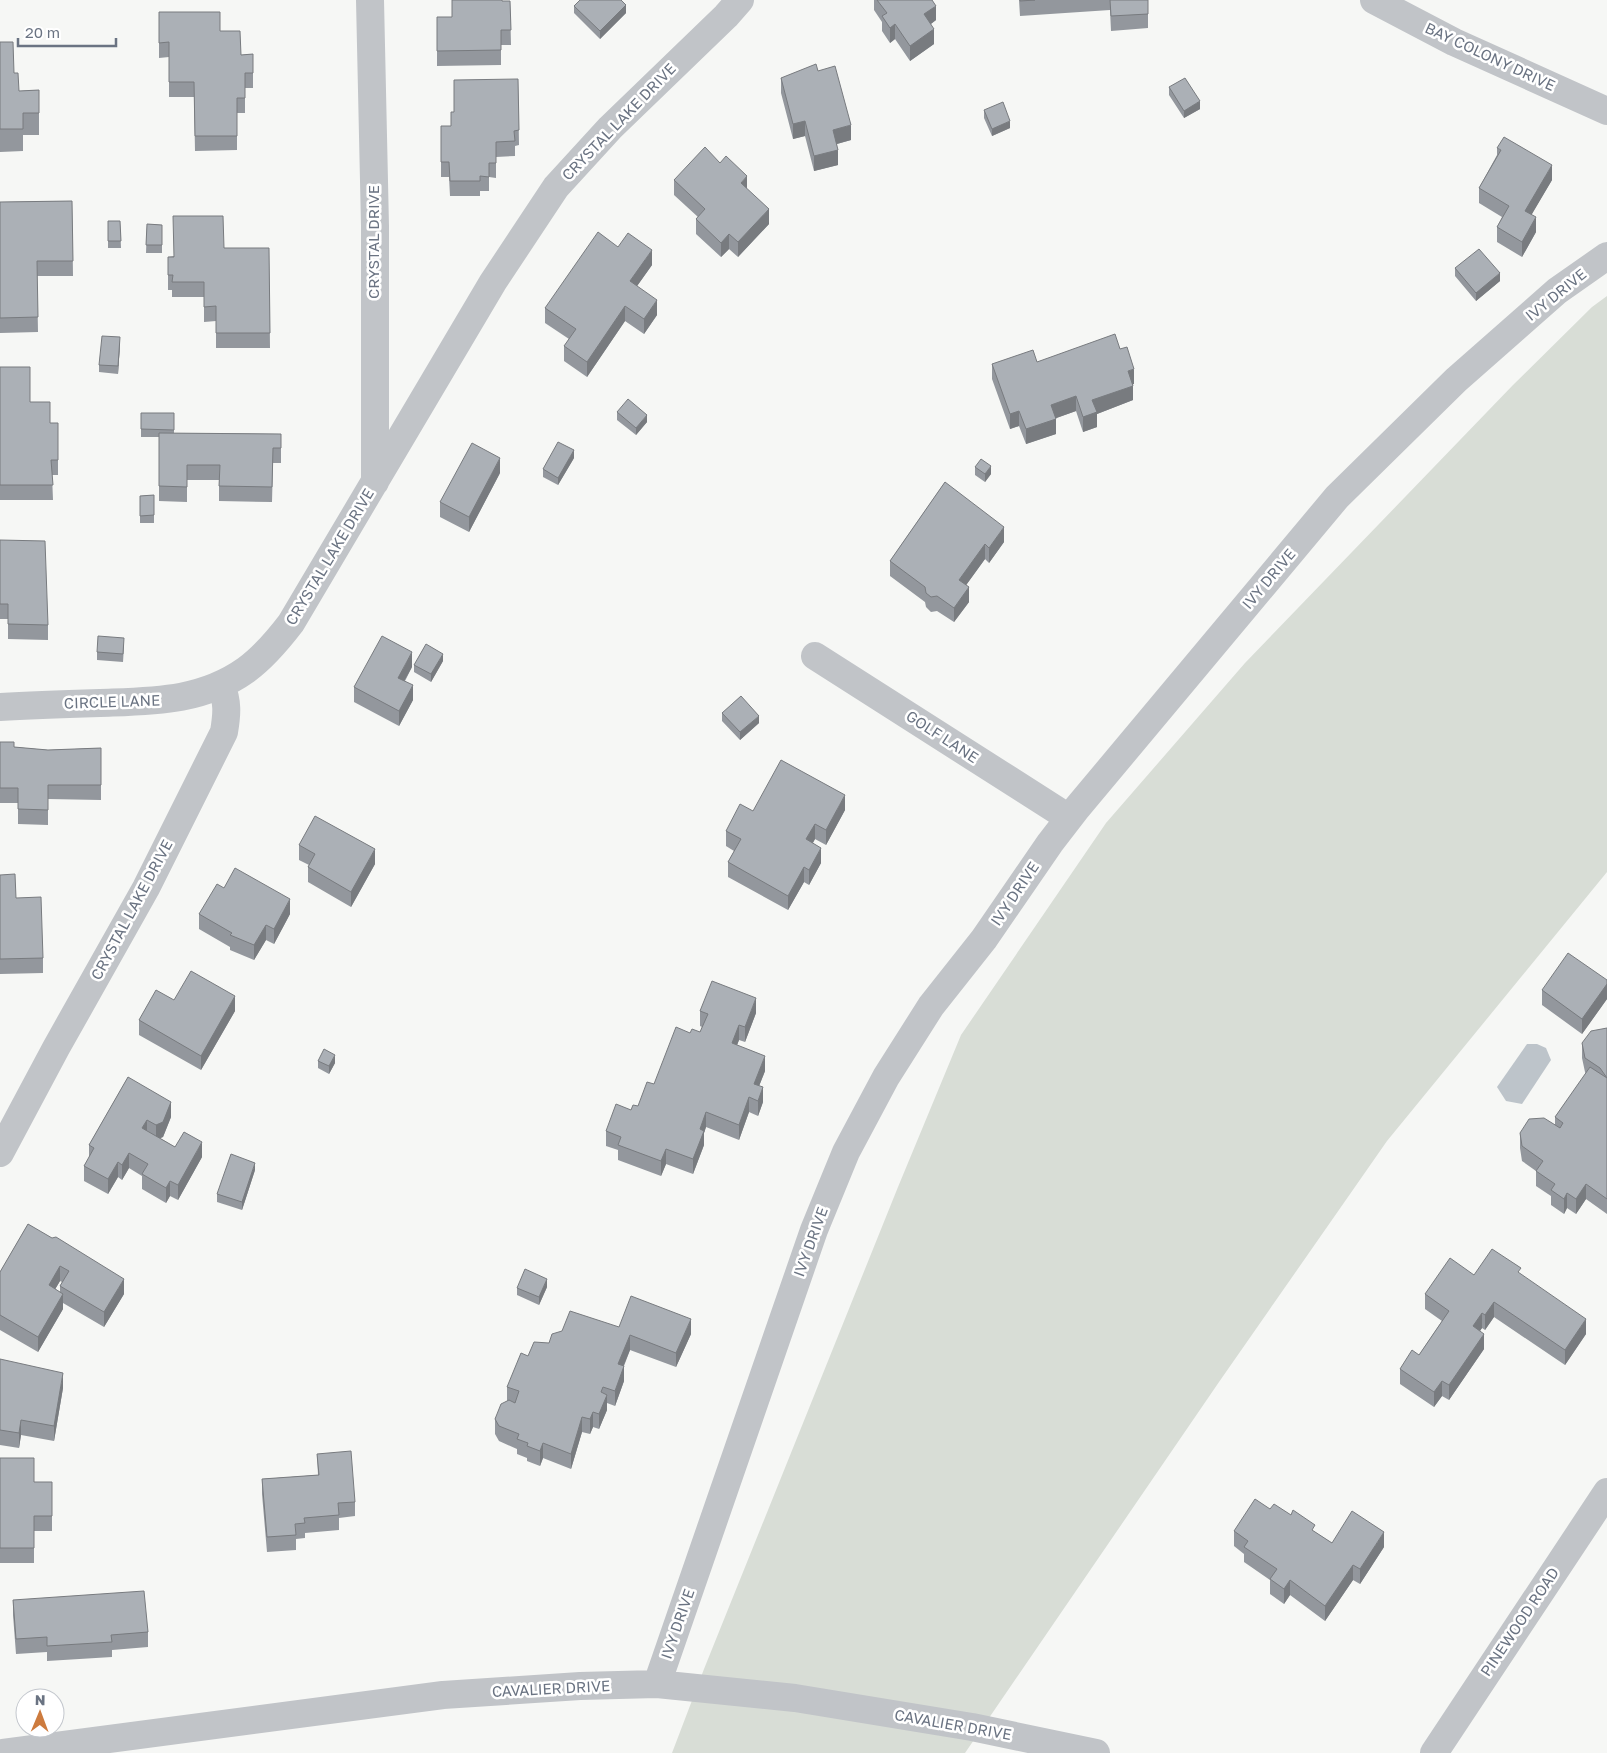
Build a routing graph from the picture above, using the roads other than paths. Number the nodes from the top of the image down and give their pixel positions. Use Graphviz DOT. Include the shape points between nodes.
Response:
graph roads {
  1 [pos="370,0"];
  2 [pos="740,0"];
  3 [pos="1374,0"];
  4 [pos="1607,111"];
  5 [pos="1607,256"];
  6 [pos="375,483"];
  7 [pos="814,656"];
  8 [pos="221,684"];
  9 [pos="0,707"];
  10 [pos="1069,818"];
  11 [pos="0,1153"];
  12 [pos="1607,1492"];
  13 [pos="657,1684"];
  14 [pos="3,1753"];
  15 [pos="1096,1753"];
  16 [pos="1434,1753"];
  1 -- 6 [label="street, CRYSTAL DRIVE" via="375,226"];
  2 -- 6 [label="street, CRYSTAL LAKE DRIVE" via="610,128 556,187 493,282"];
  3 -- 4 [label="street, BAY COLONY DRIVE" via="1454,42"];
  5 -- 10 [label="street, IVY DRIVE" via="1557,292 1456,380 1337,497"];
  6 -- 8 [label="street, CRYSTAL LAKE DRIVE" via="292,623 246,670"];
  7 -- 10 [label="street, GOLF LANE"];
  8 -- 9 [label="street, CIRCLE LANE" via="201,693 165,700"];
  8 -- 11 [label="street, CRYSTAL LAKE DRIVE" via="227,710 224,732 146,888"];
  10 -- 13 [label="street, IVY DRIVE" via="984,939 931,1006 886,1077 846,1152 814,1230"];
  12 -- 16 [label="street, PINEWOOD ROAD"];
  13 -- 14 [label="street, CAVALIER DRIVE" via="443,1695"];
  13 -- 15 [label="street, CAVALIER DRIVE" via="796,1698 972,1726"];
}
